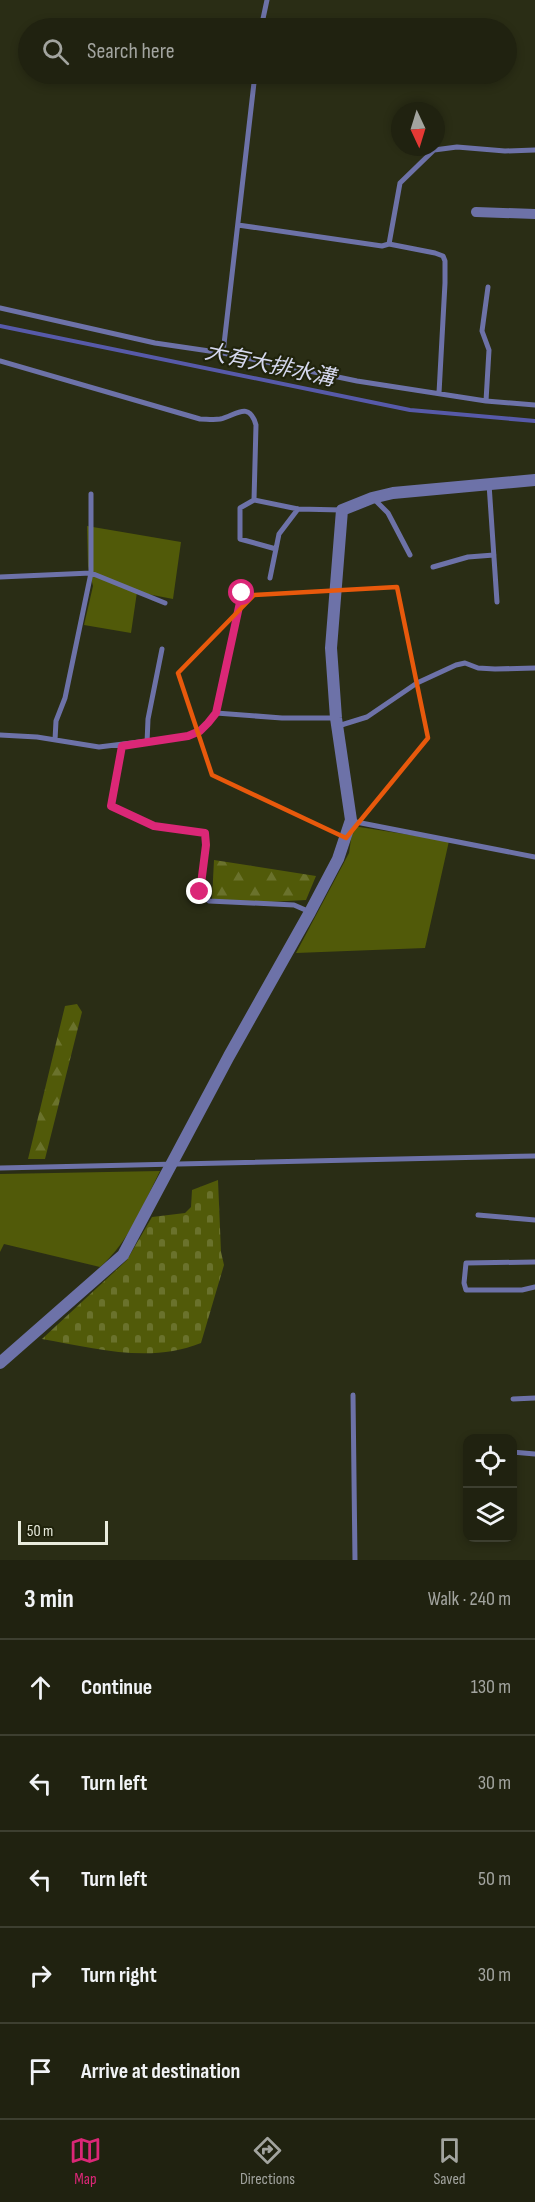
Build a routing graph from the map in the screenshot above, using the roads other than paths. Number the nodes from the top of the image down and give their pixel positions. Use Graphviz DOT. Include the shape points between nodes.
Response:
graph roads {
  1 [pos="267,0"];
  2 [pos="263,18"];
  3 [pos="254,84"];
  4 [pos="535,150"];
  5 [pos="476,212"];
  6 [pos="535,214"];
  7 [pos="238,225"];
  8 [pos="389,244"];
  9 [pos="488,287"];
  10 [pos="0,308"];
  11 [pos="223,353"];
  12 [pos="0,362"];
  13 [pos="439,393"];
  14 [pos="486,400"];
  15 [pos="535,405"];
  16 [pos="535,480"];
  17 [pos="489,484"];
  18 [pos="92,494"];
  19 [pos="372,498"];
  20 [pos="254,500"];
  21 [pos="298,509"];
  22 [pos="342,510"];
  23 [pos="276,549"];
  24 [pos="410,555"];
  25 [pos="494,555"];
  26 [pos="433,567"];
  27 [pos="91,573"];
  28 [pos="0,578"];
  29 [pos="270,578"];
  30 [pos="242,593"];
  31 [pos="497,602"];
  32 [pos="165,603"];
  33 [pos="162,649"];
  34 [pos="535,668"];
  35 [pos="216,713"];
  36 [pos="336,722"];
  37 [pos="0,735"];
  38 [pos="55,740"];
  39 [pos="147,743"];
  40 [pos="122,746"];
  41 [pos="351,820"];
  42 [pos="535,857"];
  43 [pos="310,912"];
  44 [pos="535,1156"];
  45 [pos="171,1163"];
  46 [pos="0,1168"];
  47 [pos="478,1215"];
  48 [pos="535,1220"];
  49 [pos="535,1262"];
  50 [pos="535,1287"];
  51 [pos="0,1363"];
  52 [pos="353,1395"];
  53 [pos="535,1398"];
  54 [pos="513,1399"];
  55 [pos="517,1452"];
  56 [pos="535,1454"];
  57 [pos="355,1560"];
  1 -- 2 [label="lane"];
  3 -- 7 [label="lane"];
  4 -- 8 [label="lane" via="434,150 400,183"];
  5 -- 6 [label="street"];
  7 -- 8 [label="lane"];
  7 -- 11 [label="lane"];
  8 -- 13 [label="lane" via="435,253 445,261"];
  9 -- 14 [label="lane" via="482,331 489,350"];
  10 -- 11 [label="lane" via="155,343"];
  11 -- 13 [label="lane" via="357,381"];
  12 -- 20 [label="lane" via="200,418 218,420 237,411 250,413 255,425"];
  13 -- 14 [label="lane"];
  14 -- 15 [label="lane"];
  16 -- 17 [label="street"];
  17 -- 19 [label="street" via="420,489"];
  17 -- 25 [label="lane"];
  18 -- 27 [label="lane"];
  19 -- 22 [label="street"];
  19 -- 24 [label="lane" via="388,513"];
  20 -- 21 [label="lane"];
  20 -- 23 [label="lane" via="240,508 240,539"];
  21 -- 22 [label="lane"];
  21 -- 23 [label="lane" via="279,534"];
  22 -- 36 [label="street" via="331,648"];
  23 -- 29 [label="lane"];
  25 -- 26 [label="lane" via="468,557"];
  25 -- 31 [label="lane"];
  27 -- 28 [label="lane"];
  27 -- 32 [label="lane"];
  27 -- 38 [label="lane" via="65,698 56,721"];
  30 -- 35 [label="lane"];
  33 -- 39 [label="lane"];
  34 -- 36 [label="lane" via="456,665 417,683 367,717"];
  35 -- 36 [label="lane"];
  35 -- 39 [label="lane" via="200,731"];
  36 -- 41 [label="street"];
  37 -- 38 [label="lane"];
  38 -- 40 [label="lane" via="99,747"];
  39 -- 40 [label="lane"];
  40 -- 43 [label="lane" via="111,806 154,826 205,833 200,892 209,901 294,905"];
  41 -- 42 [label="lane"];
  41 -- 43 [label="street" via="338,859"];
  43 -- 45 [label="street"];
  44 -- 45 [label="lane"];
  45 -- 46 [label="lane"];
  45 -- 51 [label="street" via="123,1254"];
  47 -- 48 [label="lane"];
  49 -- 50 [label="lane" via="466,1263 464,1283 465,1290"];
  52 -- 57 [label="lane"];
  53 -- 54 [label="lane"];
  55 -- 56 [label="lane"];
}
